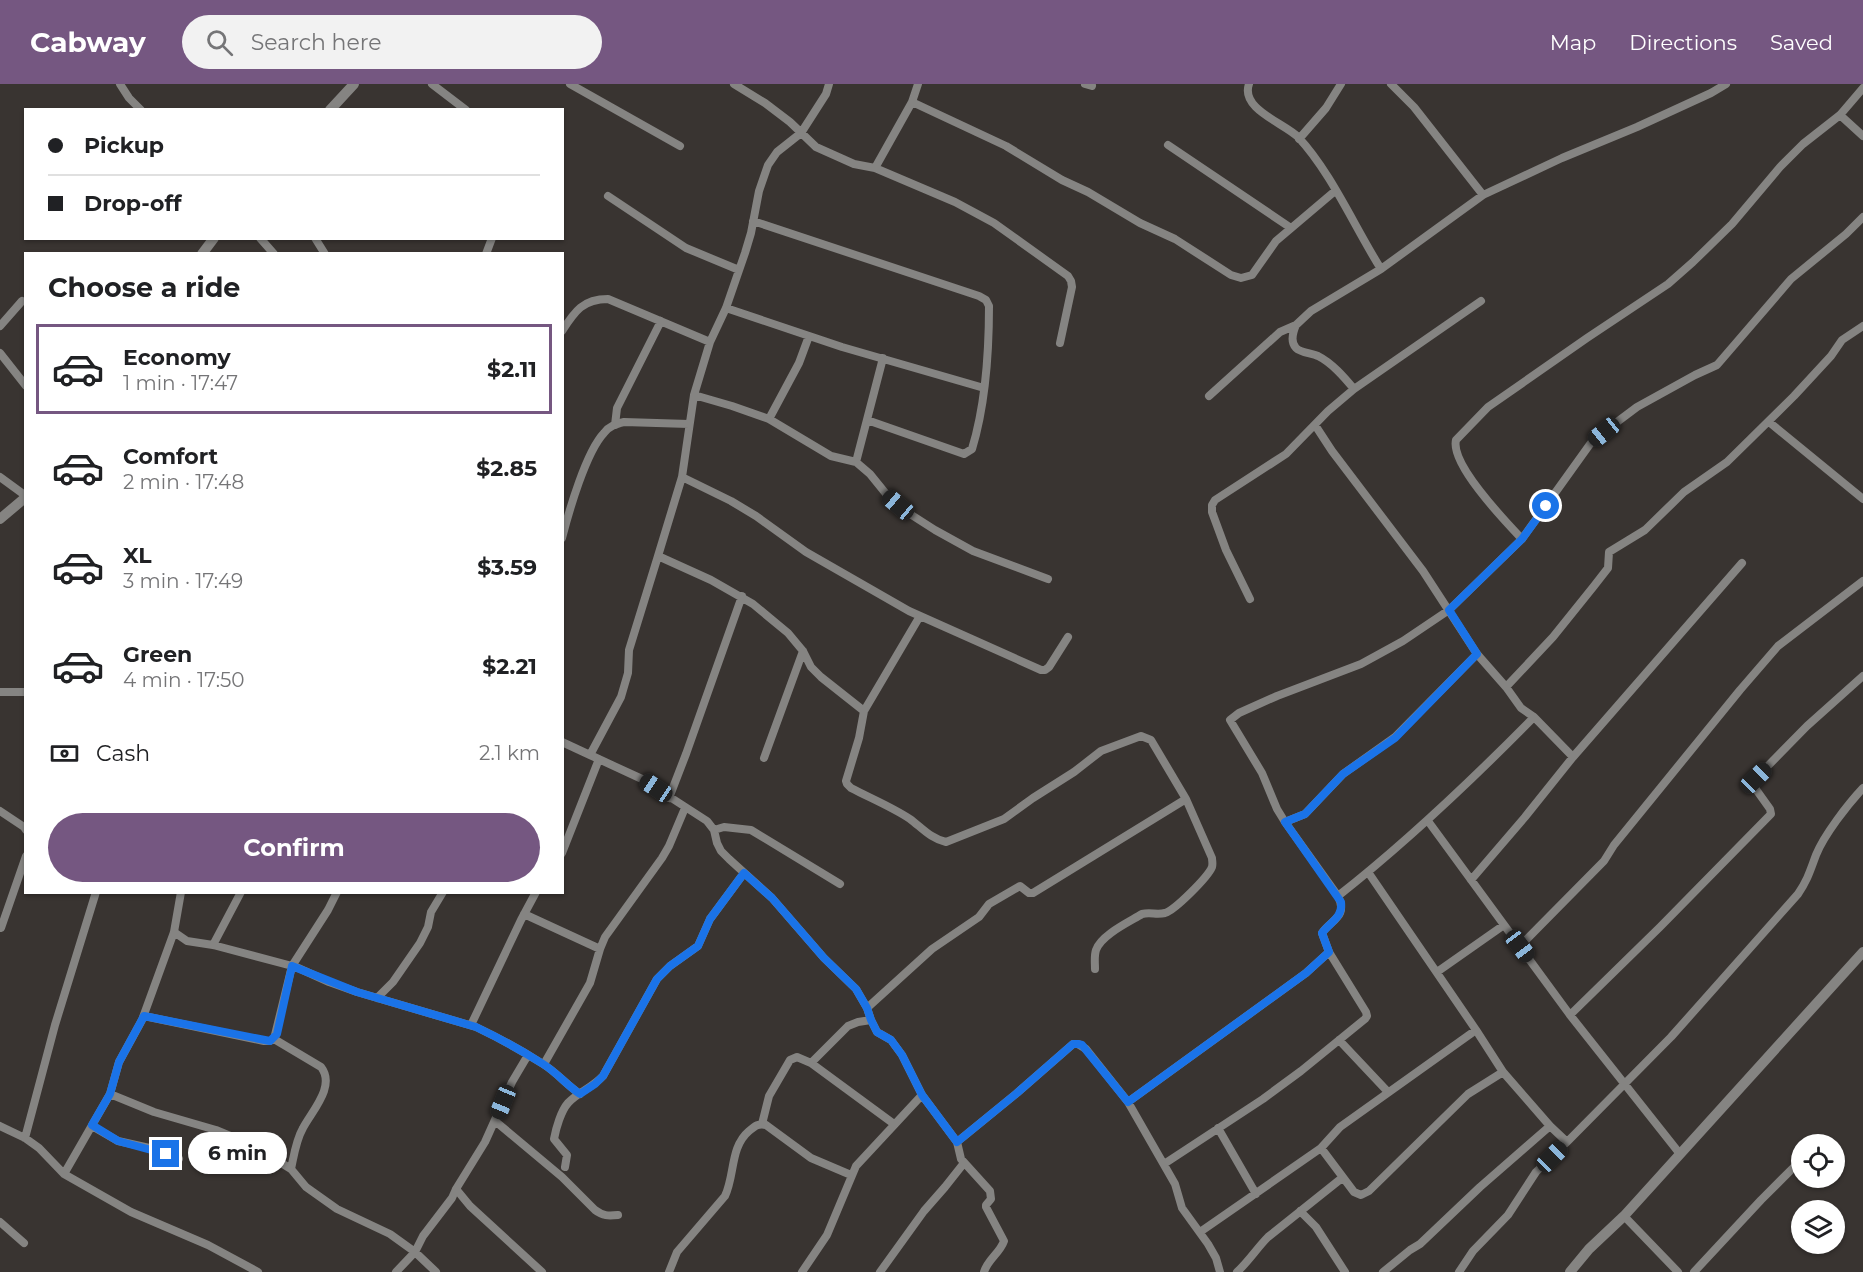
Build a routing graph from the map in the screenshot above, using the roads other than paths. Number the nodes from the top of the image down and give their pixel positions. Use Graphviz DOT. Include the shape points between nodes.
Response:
graph roads {
  1 [pos="354,84"];
  2 [pos="432,84"];
  3 [pos="570,84"];
  4 [pos="734,84"];
  5 [pos="830,84"];
  6 [pos="918,84"];
  7 [pos="1249,84"];
  8 [pos="1341,84"];
  9 [pos="1390,84"];
  10 [pos="1726,84"];
  11 [pos="123,85"];
  12 [pos="1863,88"];
  13 [pos="912,102"];
  14 [pos="139,108"];
  15 [pos="332,108"];
  16 [pos="463,108"];
  17 [pos="1840,115"];
  18 [pos="801,133"];
  19 [pos="1863,136"];
  20 [pos="1299,139"];
  21 [pos="1168,145"];
  22 [pos="680,146"];
  23 [pos="875,168"];
  24 [pos="1335,191"];
  25 [pos="1482,195"];
  26 [pos="608,196"];
  27 [pos="1863,218"];
  28 [pos="753,221"];
  29 [pos="1292,228"];
  30 [pos="262,240"];
  31 [pos="272,252"];
  32 [pos="1381,269"];
  33 [pos="739,270"];
  34 [pos="22,301"];
  35 [pos="1481,302"];
  36 [pos="726,308"];
  37 [pos="661,321"];
  38 [pos="1296,325"];
  39 [pos="0,326"];
  40 [pos="1863,326"];
  41 [pos="564,328"];
  42 [pos="808,336"];
  43 [pos="710,342"];
  44 [pos="1060,343"];
  45 [pos="0,352"];
  46 [pos="883,358"];
  47 [pos="24,383"];
  48 [pos="984,388"];
  49 [pos="1354,389"];
  50 [pos="694,395"];
  51 [pos="1209,396"];
  52 [pos="769,419"];
  53 [pos="867,420"];
  54 [pos="1769,422"];
  55 [pos="689,424"];
  56 [pos="615,425"];
  57 [pos="1315,425"];
  58 [pos="856,462"];
  59 [pos="0,477"];
  60 [pos="682,477"];
  61 [pos="1861,494"];
  62 [pos="24,495"];
  63 [pos="24,498"];
  64 [pos="0,519"];
  65 [pos="564,531"];
  66 [pos="1522,539"];
  67 [pos="658,556"];
  68 [pos="1742,563"];
  69 [pos="1048,579"];
  70 [pos="1863,581"];
  71 [pos="742,596"];
  72 [pos="1250,599"];
  73 [pos="1449,610"];
  74 [pos="920,616"];
  75 [pos="1068,637"];
  76 [pos="803,651"];
  77 [pos="1477,654"];
  78 [pos="1863,676"];
  79 [pos="1506,687"];
  80 [pos="0,692"];
  81 [pos="24,692"];
  82 [pos="864,711"];
  83 [pos="1534,717"];
  84 [pos="564,743"];
  85 [pos="594,757"];
  86 [pos="1573,757"];
  87 [pos="764,758"];
  88 [pos="1863,788"];
  89 [pos="669,798"];
  90 [pos="1186,799"];
  91 [pos="685,808"];
  92 [pos="0,811"];
  93 [pos="1428,821"];
  94 [pos="1285,822"];
  95 [pos="24,827"];
  96 [pos="714,830"];
  97 [pos="564,847"];
  98 [pos="24,862"];
  99 [pos="1368,872"];
  100 [pos="744,873"];
  101 [pos="1471,880"];
  102 [pos="840,884"];
  103 [pos="95,894"];
  104 [pos="181,894"];
  105 [pos="240,894"];
  106 [pos="336,894"];
  107 [pos="442,894"];
  108 [pos="535,894"];
  109 [pos="1338,896"];
  110 [pos="524,914"];
  111 [pos="1504,925"];
  112 [pos="1,928"];
  113 [pos="174,932"];
  114 [pos="213,945"];
  115 [pos="1520,946"];
  116 [pos="600,949"];
  117 [pos="1329,952"];
  118 [pos="1863,952"];
  119 [pos="292,966"];
  120 [pos="1095,969"];
  121 [pos="1437,972"];
  122 [pos="377,998"];
  123 [pos="867,1008"];
  124 [pos="1570,1015"];
  125 [pos="144,1016"];
  126 [pos="871,1020"];
  127 [pos="471,1025"];
  128 [pos="1476,1030"];
  129 [pos="274,1039"];
  130 [pos="1339,1040"];
  131 [pos="528,1055"];
  132 [pos="811,1063"];
  133 [pos="544,1064"];
  134 [pos="1503,1072"];
  135 [pos="1626,1084"];
  136 [pos="1388,1092"];
  137 [pos="110,1094"];
  138 [pos="580,1094"];
  139 [pos="922,1095"];
  140 [pos="1128,1102"];
  141 [pos="495,1121"];
  142 [pos="762,1124"];
  143 [pos="894,1124"];
  144 [pos="92,1125"];
  145 [pos="0,1126"];
  146 [pos="1550,1126"];
  147 [pos="1218,1128"];
  148 [pos="25,1138"];
  149 [pos="957,1142"];
  150 [pos="1567,1142"];
  151 [pos="1321,1148"];
  152 [pos="1680,1154"];
  153 [pos="179,1159"];
  154 [pos="964,1163"];
  155 [pos="1164,1164"];
  156 [pos="565,1167"];
  157 [pos="291,1169"];
  158 [pos="1791,1171"];
  159 [pos="64,1174"];
  160 [pos="851,1175"];
  161 [pos="1342,1178"];
  162 [pos="456,1189"];
  163 [pos="1256,1194"];
  164 [pos="1300,1211"];
  165 [pos="618,1215"];
  166 [pos="1624,1216"];
  167 [pos="0,1222"];
  168 [pos="1200,1232"];
  169 [pos="24,1243"];
  170 [pos="415,1252"];
  171 [pos="258,1272"];
  172 [pos="396,1272"];
  173 [pos="436,1272"];
  174 [pos="542,1272"];
  175 [pos="669,1272"];
  176 [pos="802,1272"];
  177 [pos="880,1272"];
  178 [pos="984,1272"];
  179 [pos="1220,1272"];
  180 [pos="1238,1272"];
  181 [pos="1345,1272"];
  182 [pos="1383,1272"];
  183 [pos="1459,1272"];
  184 [pos="1570,1272"];
  185 [pos="1678,1272"];
  186 [pos="1694,1272"];
  1 -- 15 [label="street"];
  2 -- 16 [label="street"];
  3 -- 22 [label="street"];
  4 -- 18 [label="street"];
  5 -- 18 [label="street"];
  6 -- 13 [label="street"];
  7 -- 20 [label="street" via="1249,99"];
  8 -- 20 [label="street"];
  9 -- 25 [label="street" via="1414,106"];
  10 -- 25 [label="street"];
  11 -- 14 [label="street"];
  12 -- 17 [label="street"];
  13 -- 23 [label="street"];
  13 -- 29 [label="street" via="1006,146 1175,239 1231,275 1241,278 1252,274 1276,241"];
  17 -- 19 [label="street"];
  17 -- 66 [label="street" via="1780,166 1732,224 1668,284 1488,407 1456,440 1455,453 1471,478"];
  18 -- 23 [label="street" via="833,156"];
  18 -- 28 [label="street" via="777,152 768,165"];
  20 -- 24 [label="street"];
  21 -- 29 [label="street"];
  23 -- 44 [label="street" via="994,223 1068,276 1072,287"];
  24 -- 29 [label="street"];
  24 -- 32 [label="street"];
  25 -- 32 [label="street"];
  26 -- 33 [label="street" via="686,248"];
  27 -- 66 [label="street" via="1791,279 1717,365 1637,407 1593,440"];
  28 -- 33 [label="street"];
  28 -- 48 [label="street" via="986,300 989,326"];
  30 -- 31 [label="street"];
  32 -- 38 [label="street" via="1311,311"];
  33 -- 36 [label="street"];
  34 -- 39 [label="street"];
  35 -- 49 [label="street"];
  36 -- 42 [label="street"];
  36 -- 43 [label="street"];
  37 -- 41 [label="street" via="608,299 595,299 574,314"];
  37 -- 43 [label="street"];
  37 -- 56 [label="street" via="618,408"];
  38 -- 49 [label="street" via="1293,345 1324,359"];
  38 -- 51 [label="street" via="1280,332"];
  40 -- 54 [label="street" via="1842,340 1832,356"];
  42 -- 46 [label="street"];
  42 -- 52 [label="street" via="799,363"];
  43 -- 50 [label="street"];
  45 -- 47 [label="street"];
  46 -- 48 [label="street"];
  46 -- 53 [label="street"];
  48 -- 53 [label="street" via="980,423 972,449 964,454"];
  49 -- 57 [label="street"];
  50 -- 52 [label="street"];
  50 -- 55 [label="street"];
  52 -- 58 [label="street" via="831,456"];
  53 -- 58 [label="street"];
  54 -- 61 [label="street"];
  54 -- 79 [label="street" via="1727,462 1684,492 1645,530 1609,552 1608,568 1553,637"];
  55 -- 56 [label="street"];
  55 -- 60 [label="street"];
  56 -- 65 [label="street" via="604,432 592,450"];
  57 -- 72 [label="street" via="1286,454 1212,505 1226,550"];
  57 -- 73 [label="street"];
  58 -- 69 [label="street" via="887,495 935,530 973,551"];
  59 -- 62 [label="street"];
  60 -- 67 [label="street"];
  60 -- 74 [label="street" via="740,506 806,552"];
  63 -- 64 [label="street"];
  66 -- 73 [label="street"];
  67 -- 71 [label="street"];
  67 -- 85 [label="street" via="629,650 621,697"];
  68 -- 86 [label="street"];
  70 -- 115 [label="street" via="1778,646 1604,861"];
  71 -- 76 [label="street" via="778,624"];
  71 -- 89 [label="street"];
  73 -- 77 [label="street"];
  73 -- 94 [label="street" via="1361,664 1277,696 1230,720 1262,773"];
  74 -- 75 [label="street" via="1041,670 1048,667"];
  74 -- 82 [label="street"];
  76 -- 82 [label="street" via="821,678"];
  76 -- 87 [label="street"];
  77 -- 79 [label="street"];
  77 -- 94 [label="street" via="1395,738 1343,774 1305,814"];
  78 -- 124 [label="street" via="1756,778 1755,788 1771,814"];
  79 -- 83 [label="street" via="1521,708"];
  80 -- 81 [label="street"];
  82 -- 90 [label="street" via="847,784 945,842 1004,819 1101,751 1141,736 1151,740"];
  83 -- 86 [label="street"];
  83 -- 93 [label="street"];
  84 -- 85 [label="street"];
  85 -- 89 [label="street" via="642,779"];
  85 -- 97 [label="street"];
  86 -- 101 [label="street"];
  88 -- 135 [label="street" via="1824,840 1798,894"];
  89 -- 91 [label="street"];
  90 -- 120 [label="street" via="1212,858 1212,867 1169,911 1142,914 1106,936 1096,949"];
  90 -- 123 [label="street" via="1033,893 1020,886 989,904 979,917 932,950"];
  91 -- 96 [label="street"];
  91 -- 116 [label="street" via="666,852"];
  92 -- 95 [label="street"];
  93 -- 99 [label="street"];
  93 -- 101 [label="street"];
  94 -- 109 [label="street"];
  96 -- 100 [label="street" via="722,851"];
  96 -- 102 [label="street" via="724,826 751,830"];
  98 -- 112 [label="street"];
  99 -- 109 [label="street"];
  99 -- 121 [label="street"];
  100 -- 123 [label="street" via="856,989"];
  100 -- 138 [label="street" via="710,919 698,946 657,979 603,1076"];
  101 -- 111 [label="street"];
  103 -- 148 [label="street"];
  104 -- 113 [label="street"];
  105 -- 114 [label="street"];
  106 -- 119 [label="street"];
  107 -- 122 [label="street" via="420,943"];
  108 -- 110 [label="street"];
  109 -- 117 [label="street" via="1342,908 1339,916 1322,933"];
  110 -- 116 [label="street"];
  110 -- 127 [label="street"];
  111 -- 115 [label="street"];
  111 -- 121 [label="street"];
  113 -- 114 [label="street" via="187,941"];
  113 -- 125 [label="street"];
  114 -- 119 [label="street"];
  115 -- 124 [label="street"];
  116 -- 133 [label="street" via="590,983"];
  117 -- 130 [label="street" via="1367,1016"];
  117 -- 140 [label="street" via="1306,973"];
  118 -- 152 [label="street"];
  119 -- 122 [label="street"];
  119 -- 129 [label="street"];
  121 -- 128 [label="street"];
  122 -- 127 [label="street"];
  123 -- 126 [label="street"];
  124 -- 135 [label="street"];
  125 -- 129 [label="street" via="264,1041"];
  125 -- 137 [label="street" via="119,1062"];
  126 -- 132 [label="street" via="848,1026"];
  126 -- 139 [label="street" via="877,1032 891,1040 902,1055"];
  127 -- 131 [label="street"];
  128 -- 134 [label="street"];
  128 -- 136 [label="street"];
  129 -- 157 [label="street" via="321,1067 326,1077 318,1105 302,1129"];
  130 -- 136 [label="street"];
  130 -- 147 [label="street"];
  131 -- 133 [label="street"];
  131 -- 141 [label="street"];
  132 -- 142 [label="street" via="797,1057 790,1060 769,1096"];
  132 -- 143 [label="street"];
  133 -- 138 [label="street"];
  134 -- 146 [label="street"];
  134 -- 161 [label="street" via="1468,1094 1370,1191 1361,1195 1354,1192"];
  135 -- 150 [label="street"];
  135 -- 152 [label="street"];
  136 -- 151 [label="street" via="1340,1127"];
  137 -- 144 [label="street"];
  137 -- 157 [label="street" via="234,1136"];
  138 -- 156 [label="street" via="564,1109 555,1136 567,1155"];
  139 -- 143 [label="street"];
  139 -- 149 [label="street"];
  140 -- 149 [label="street" via="1082,1045 1073,1044"];
  140 -- 155 [label="street"];
  141 -- 162 [label="street"];
  141 -- 165 [label="street" via="595,1210 607,1216"];
  142 -- 160 [label="street" via="812,1158"];
  142 -- 175 [label="street" via="741,1138 725,1196 677,1252"];
  143 -- 160 [label="street"];
  144 -- 153 [label="street" via="118,1141"];
  144 -- 159 [label="street"];
  145 -- 148 [label="street"];
  146 -- 150 [label="street"];
  146 -- 182 [label="street" via="1420,1244"];
  147 -- 155 [label="street"];
  147 -- 163 [label="street"];
  148 -- 159 [label="street"];
  149 -- 154 [label="street"];
  150 -- 183 [label="street" via="1536,1172 1508,1215 1473,1251"];
  151 -- 161 [label="street"];
  151 -- 163 [label="street"];
  152 -- 166 [label="street"];
  154 -- 177 [label="street"];
  154 -- 178 [label="street" via="990,1191 986,1207 1004,1241"];
  155 -- 168 [label="street" via="1182,1208"];
  157 -- 170 [label="street" via="306,1187 337,1209 390,1234"];
  158 -- 186 [label="street"];
  159 -- 171 [label="street" via="131,1212 208,1245"];
  160 -- 176 [label="street" via="827,1235"];
  161 -- 164 [label="street"];
  162 -- 170 [label="street"];
  162 -- 174 [label="street"];
  163 -- 168 [label="street"];
  164 -- 180 [label="street" via="1268,1237"];
  164 -- 181 [label="street" via="1316,1227"];
  166 -- 184 [label="street"];
  166 -- 185 [label="street"];
  167 -- 169 [label="street"];
  168 -- 179 [label="street"];
  170 -- 172 [label="street"];
  170 -- 173 [label="street"];
}
